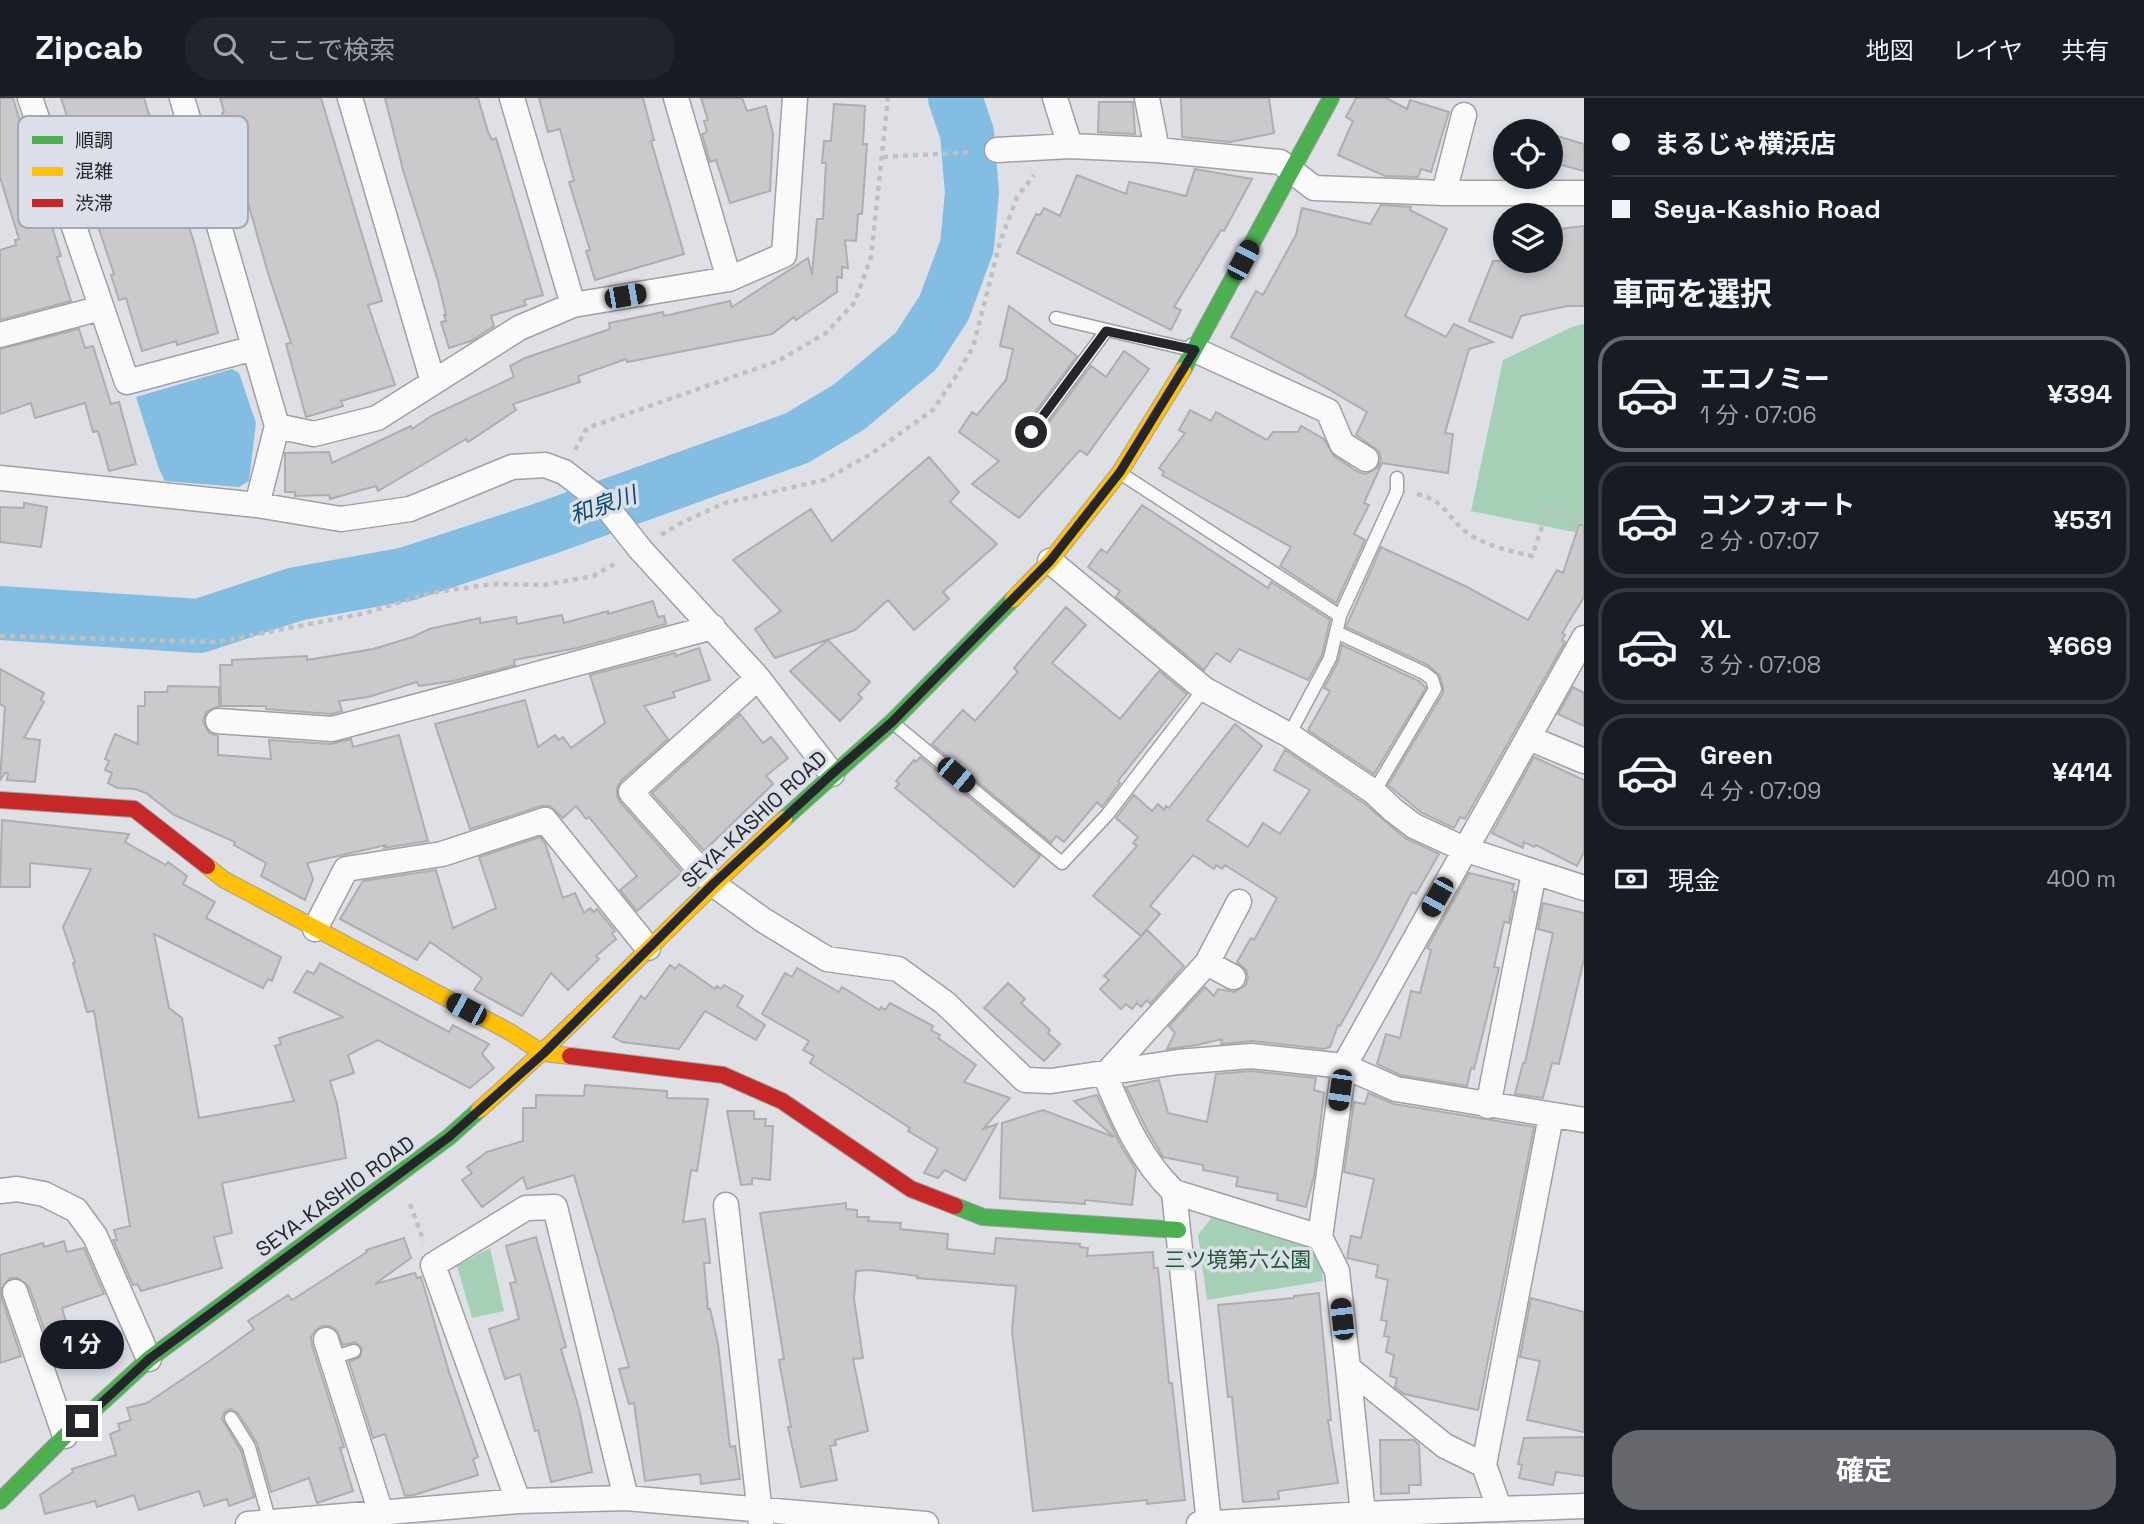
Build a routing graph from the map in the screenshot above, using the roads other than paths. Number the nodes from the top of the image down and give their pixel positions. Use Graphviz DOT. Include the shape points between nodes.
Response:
graph roads {
  1 [pos="30,98"];
  2 [pos="183,98"];
  3 [pos="350,98"];
  4 [pos="512,98"];
  5 [pos="676,98"];
  6 [pos="795,98"];
  7 [pos="1055,98"];
  8 [pos="1147,98"];
  9 [pos="1331,98"];
  10 [pos="1464,115"];
  11 [pos="36,116"];
  12 [pos="188,116"];
  13 [pos="1062,147"];
  14 [pos="997,150"];
  15 [pos="1157,150"];
  16 [pos="1291,170"];
  17 [pos="1444,193"];
  18 [pos="1584,193"];
  19 [pos="74,228"];
  20 [pos="220,228"];
  21 [pos="729,279"];
  22 [pos="573,305"];
  23 [pos="101,308"];
  24 [pos="1056,318"];
  25 [pos="1106,331"];
  26 [pos="0,335"];
  27 [pos="254,348"];
  28 [pos="1195,350"];
  29 [pos="433,382"];
  30 [pos="277,426"];
  31 [pos="1031,432"];
  32 [pos="1366,459"];
  33 [pos="1120,472"];
  34 [pos="0,478"];
  35 [pos="1397,484"];
  36 [pos="257,505"];
  37 [pos="1050,561"];
  38 [pos="1340,616"];
  39 [pos="713,627"];
  40 [pos="1336,632"];
  41 [pos="1584,638"];
  42 [pos="758,678"];
  43 [pos="1204,689"];
  44 [pos="218,721"];
  45 [pos="892,722"];
  46 [pos="1289,735"];
  47 [pos="1529,738"];
  48 [pos="1584,761"];
  49 [pos="832,774"];
  50 [pos="1374,792"];
  51 [pos="0,800"];
  52 [pos="1464,849"];
  53 [pos="1534,873"];
  54 [pos="713,884"];
  55 [pos="1584,888"];
  56 [pos="1239,902"];
  57 [pos="315,929"];
  58 [pos="648,948"];
  59 [pos="1207,963"];
  60 [pos="1233,977"];
  61 [pos="544,1053"];
  62 [pos="1344,1066"];
  63 [pos="1105,1075"];
  64 [pos="1488,1106"];
  65 [pos="1551,1116"];
  66 [pos="1584,1120"];
  67 [pos="0,1191"];
  68 [pos="1174,1192"];
  69 [pos="726,1205"];
  70 [pos="1178,1230"];
  71 [pos="1320,1237"];
  72 [pos="15,1292"];
  73 [pos="337,1350"];
  74 [pos="149,1359"];
  75 [pos="1348,1368"];
  76 [pos="231,1418"];
  77 [pos="65,1436"];
  78 [pos="1484,1465"];
  79 [pos="626,1498"];
  80 [pos="518,1501"];
  81 [pos="0,1502"];
  82 [pos="1584,1506"];
  83 [pos="1499,1508"];
  84 [pos="381,1513"];
  85 [pos="1363,1514"];
  86 [pos="761,1517"];
  87 [pos="1269,1522"];
  88 [pos="259,1523"];
  89 [pos="1209,1523"];
  90 [pos="926,1524"];
  91 [pos="1199,1524"];
  1 -- 11 [label="street"];
  2 -- 12 [label="street"];
  3 -- 29 [label="street"];
  4 -- 22 [label="street"];
  5 -- 21 [label="street"];
  6 -- 21 [label="street" via="784,255"];
  7 -- 13 [label="street"];
  8 -- 15 [label="street"];
  9 -- 16 [label="main road, SEYA-KASHIO ROAD"];
  10 -- 17 [label="street"];
  13 -- 14 [label="street"];
  13 -- 15 [label="street"];
  15 -- 16 [label="street" via="1280,162"];
  16 -- 17 [label="street" via="1314,188"];
  16 -- 28 [label="main road, SEYA-KASHIO ROAD"];
  17 -- 18 [label="street"];
  19 -- 23 [label="street"];
  20 -- 27 [label="street"];
  21 -- 22 [label="street"];
  22 -- 29 [label="street" via="519,328"];
  23 -- 26 [label="street"];
  23 -- 27 [label="street" via="127,382"];
  24 -- 25 [label="lane"];
  25 -- 28 [label="lane"];
  25 -- 31 [label="lane"];
  27 -- 30 [label="street"];
  28 -- 32 [label="street" via="1328,411 1342,443"];
  28 -- 33 [label="main road, SEYA-KASHIO ROAD"];
  29 -- 30 [label="street" via="377,418 314,434"];
  30 -- 36 [label="street"];
  33 -- 37 [label="main road, SEYA-KASHIO ROAD"];
  33 -- 38 [label="lane"];
  34 -- 36 [label="street"];
  35 -- 38 [label="lane"];
  36 -- 39 [label="street" via="341,520 410,509 512,467 545,465 563,472 603,502"];
  37 -- 43 [label="street"];
  37 -- 45 [label="main road, SEYA-KASHIO ROAD"];
  38 -- 40 [label="lane"];
  39 -- 42 [label="street"];
  39 -- 44 [label="street" via="332,729"];
  40 -- 46 [label="lane" via="1329,658"];
  40 -- 50 [label="lane" via="1424,673 1435,689"];
  41 -- 47 [label="street"];
  42 -- 49 [label="street"];
  42 -- 54 [label="street" via="631,792"];
  43 -- 45 [label="lane" via="1107,815 1062,863"];
  43 -- 46 [label="street"];
  45 -- 49 [label="main road, SEYA-KASHIO ROAD"];
  46 -- 50 [label="street"];
  47 -- 48 [label="street"];
  47 -- 52 [label="street"];
  49 -- 54 [label="main road, SEYA-KASHIO ROAD"];
  50 -- 52 [label="street" via="1414,826"];
  51 -- 57 [label="main road" via="134,809 223,879"];
  52 -- 53 [label="street"];
  52 -- 62 [label="street"];
  53 -- 55 [label="street"];
  53 -- 64 [label="street"];
  54 -- 58 [label="main road, SEYA-KASHIO ROAD"];
  54 -- 63 [label="street" via="827,959 898,969 945,1003 1025,1080"];
  56 -- 59 [label="street"];
  57 -- 58 [label="street" via="346,869 442,854 545,820"];
  57 -- 61 [label="main road"];
  58 -- 61 [label="main road, SEYA-KASHIO ROAD"];
  59 -- 60 [label="street"];
  59 -- 63 [label="street"];
  61 -- 70 [label="main road" via="723,1075 782,1101 911,1189 983,1217"];
  61 -- 74 [label="main road, SEYA-KASHIO ROAD" via="449,1137"];
  62 -- 63 [label="street" via="1251,1056"];
  62 -- 64 [label="street" via="1396,1089"];
  62 -- 71 [label="street"];
  63 -- 68 [label="street" via="1130,1135"];
  64 -- 65 [label="street"];
  65 -- 66 [label="street"];
  65 -- 78 [label="street"];
  67 -- 74 [label="street" via="44,1194 76,1210 95,1236"];
  68 -- 70 [label="street"];
  68 -- 71 [label="street"];
  69 -- 86 [label="street"];
  70 -- 89 [label="street"];
  71 -- 75 [label="street" via="1337,1270"];
  72 -- 77 [label="street"];
  73 -- 84 [label="street"];
  74 -- 77 [label="main road, SEYA-KASHIO ROAD"];
  75 -- 78 [label="street" via="1445,1446"];
  75 -- 85 [label="street"];
  76 -- 88 [label="lane" via="249,1447"];
  77 -- 81 [label="main road, SEYA-KASHIO ROAD"];
  78 -- 83 [label="street"];
  79 -- 80 [label="street"];
  79 -- 80 [label="street" via="555,1207 526,1208 433,1265"];
  79 -- 86 [label="street"];
  80 -- 84 [label="street"];
  82 -- 83 [label="street"];
  83 -- 85 [label="street"];
  84 -- 88 [label="street"];
  85 -- 87 [label="street"];
  86 -- 90 [label="street"];
  87 -- 89 [label="street"];
  89 -- 91 [label="street"];
}
